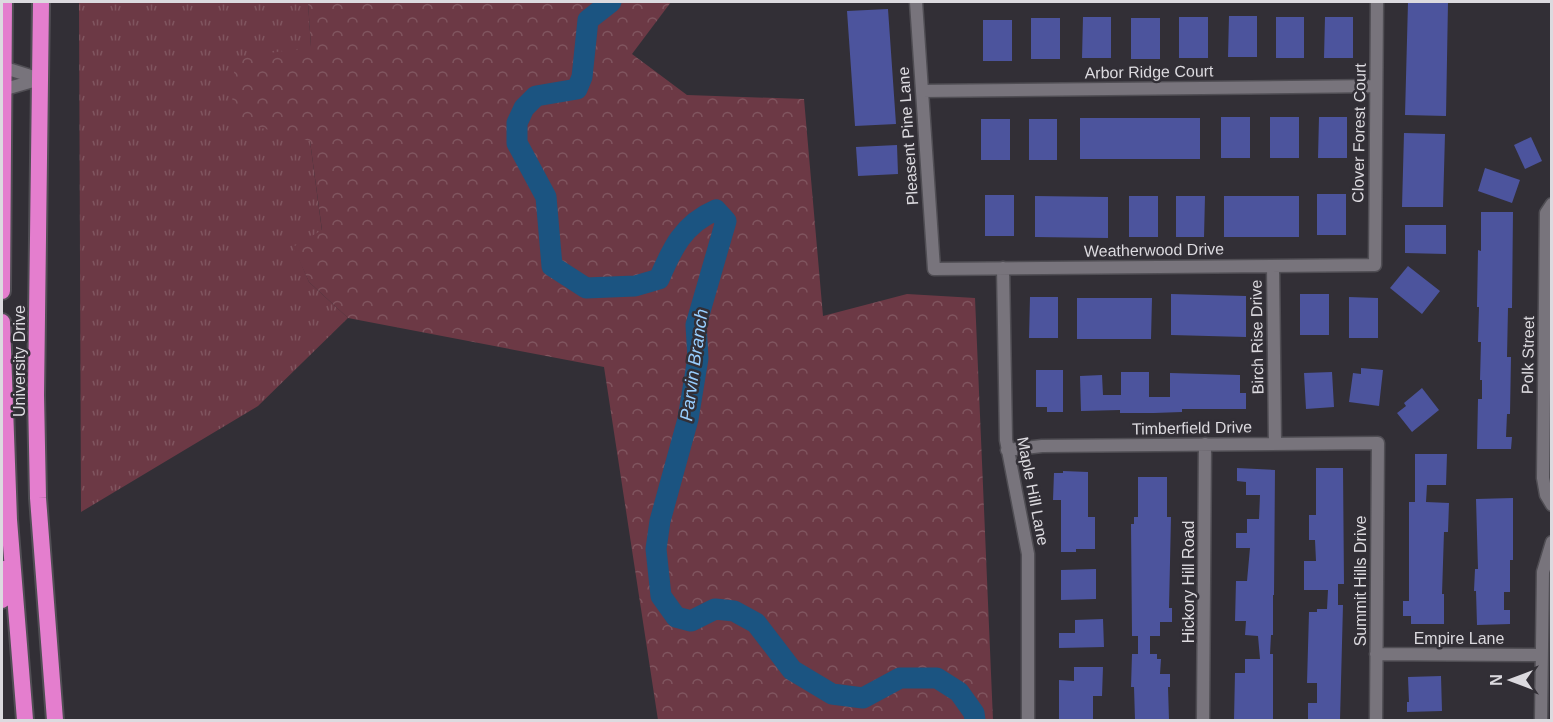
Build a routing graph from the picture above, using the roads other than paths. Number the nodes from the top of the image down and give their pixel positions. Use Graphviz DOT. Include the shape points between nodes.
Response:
graph roads {
  1 [pos="4,2"];
  2 [pos="41,2"];
  3 [pos="916,2"];
  4 [pos="1377,2"];
  5 [pos="3,67"];
  6 [pos="40,79"];
  7 [pos="1376,86"];
  8 [pos="3,90"];
  9 [pos="922,91"];
  10 [pos="1551,204"];
  11 [pos="1375,265"];
  12 [pos="1273,266"];
  13 [pos="1003,268"];
  14 [pos="933,269"];
  15 [pos="2,291"];
  16 [pos="2,322"];
  17 [pos="1548,347"];
  18 [pos="3,443"];
  19 [pos="1378,443"];
  20 [pos="1205,444"];
  21 [pos="1275,444"];
  22 [pos="1007,450"];
  23 [pos="1551,505"];
  24 [pos="9,520"];
  25 [pos="1551,542"];
  26 [pos="2,600"];
  27 [pos="1376,654"];
  28 [pos="1541,655"];
  29 [pos="25,720"];
  30 [pos="55,720"];
  31 [pos="1028,720"];
  32 [pos="1203,720"];
  33 [pos="1376,720"];
  34 [pos="1541,720"];
  1 -- 5 [label="highway"];
  2 -- 6 [label="highway, University Drive"];
  3 -- 9 [label="street, Pleasent Pine Lane"];
  4 -- 7 [label="street, Clover Forest Court"];
  5 -- 6 [label="street"];
  5 -- 8 [label="highway"];
  6 -- 8 [label="street"];
  6 -- 30 [label="highway, University Drive" via="38,498"];
  7 -- 9 [label="street, Arbor Ridge Court"];
  7 -- 11 [label="street, Clover Forest Court"];
  8 -- 15 [label="highway"];
  9 -- 14 [label="street, Pleasent Pine Lane"];
  10 -- 17 [label="street, Polk Street" via="1546,213"];
  11 -- 12 [label="street, Weatherwood Drive"];
  12 -- 13 [label="street, Weatherwood Drive"];
  12 -- 21 [label="street, Birch Rise Drive"];
  13 -- 14 [label="street, Weatherwood Drive"];
  13 -- 22 [label="street, Maple Hill Lane"];
  16 -- 18 [label="highway"];
  17 -- 23 [label="street, Polk Street" via="1543,478"];
  18 -- 24 [label="highway"];
  19 -- 21 [label="street, Timberfield Drive"];
  19 -- 27 [label="street, Summit Hills Drive"];
  20 -- 21 [label="street, Timberfield Drive"];
  20 -- 22 [label="street, Timberfield Drive"];
  20 -- 32 [label="street, Hickory Hill Road"];
  22 -- 31 [label="street, Maple Hill Lane" via="1028,554"];
  24 -- 26 [label="highway"];
  24 -- 29 [label="highway"];
  25 -- 28 [label="street" via="1543,572"];
  27 -- 28 [label="street, Empire Lane"];
  27 -- 33 [label="street, Summit Hills Drive"];
  28 -- 34 [label="street"];
}
